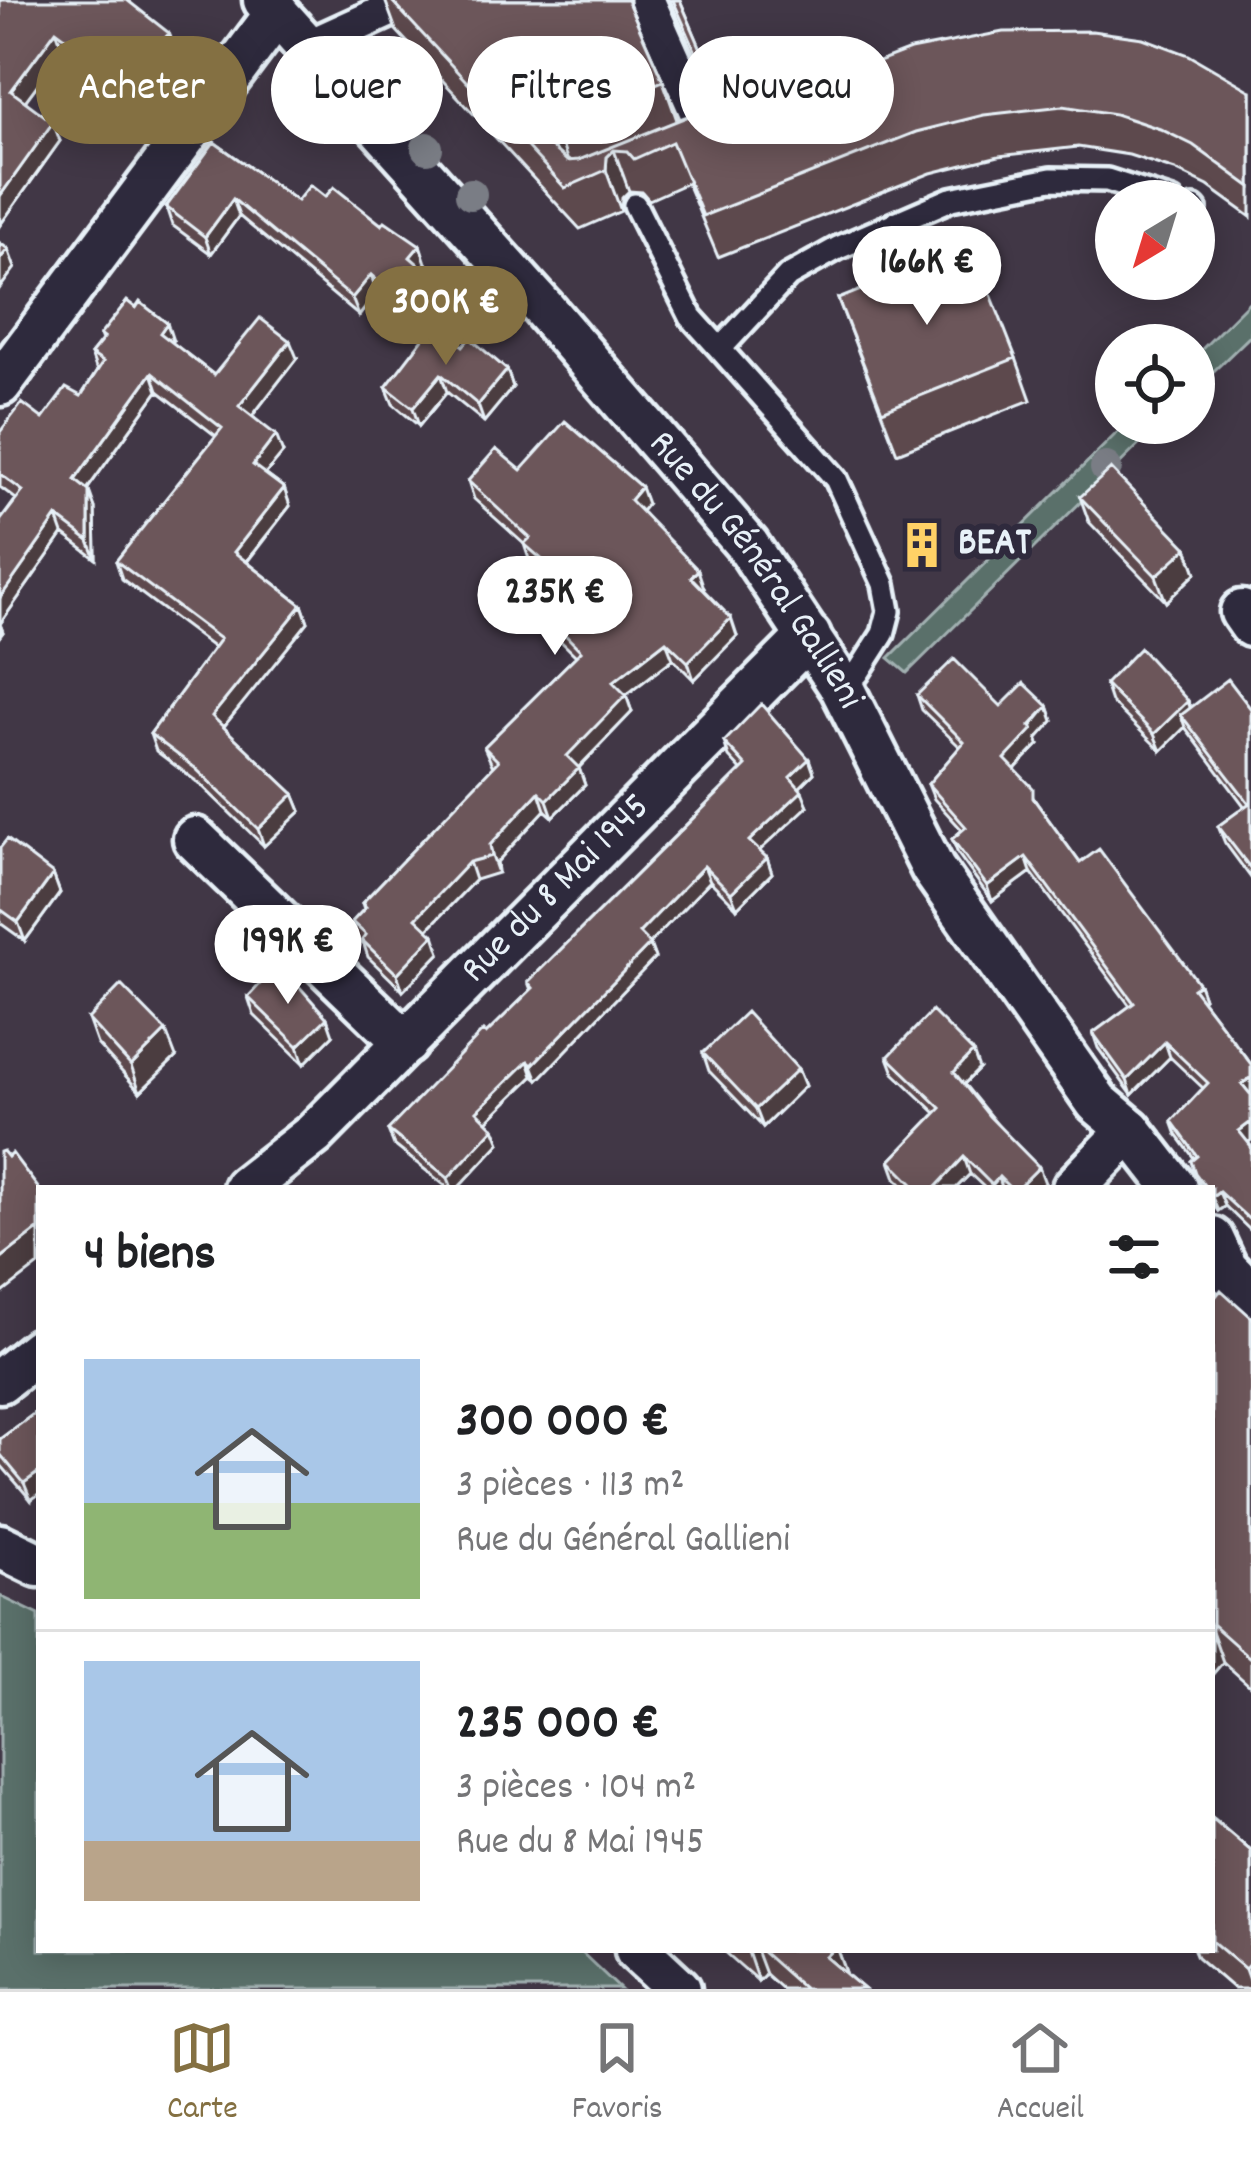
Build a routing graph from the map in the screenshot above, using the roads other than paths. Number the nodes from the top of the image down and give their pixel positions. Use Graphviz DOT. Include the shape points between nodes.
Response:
graph roads {
  1 [pos="411,0"];
  2 [pos="647,0"];
  3 [pos="271,6"];
  4 [pos="298,36"];
  5 [pos="332,36"];
  6 [pos="394,144"];
  7 [pos="666,149"];
  8 [pos="1107,180"];
  9 [pos="635,206"];
  10 [pos="720,349"];
  11 [pos="0,384"];
  12 [pos="809,636"];
  13 [pos="842,688"];
  14 [pos="195,839"];
  15 [pos="406,1043"];
  16 [pos="1130,1130"];
  17 [pos="249,1185"];
  18 [pos="1076,1185"];
  19 [pos="1173,1185"];
  20 [pos="1215,1245"];
  21 [pos="1251,1294"];
  22 [pos="36,1353"];
  23 [pos="0,1381"];
  24 [pos="0,1546"];
  25 [pos="36,1564"];
  26 [pos="640,1953"];
  27 [pos="679,1989"];
  1 -- 5 [label="street"];
  2 -- 7 [label="street" via="706,133"];
  3 -- 4 [label="street, Rue du Général Gallieni"];
  3 -- 11 [label="street"];
  6 -- 12 [label="street, Rue du Général Gallieni" via="682,467"];
  8 -- 10 [label="lane" via="1051,179 951,199 838,248 788,276"];
  9 -- 10 [label="lane" via="692,316"];
  10 -- 13 [label="lane" via="836,479 884,584 883,634"];
  12 -- 13 [label="street, Rue du Général Gallieni"];
  12 -- 15 [label="street, Rue du 8 Mai 1945"];
  13 -- 16 [label="street, Rue du Général Gallieni" via="937,875 1097,1102"];
  14 -- 15 [label="street"];
  15 -- 17 [label="street, Rue du 8 Mai 1945"];
  16 -- 18 [label="street"];
  16 -- 19 [label="street, Rue du Général Gallieni"];
  20 -- 21 [label="street"];
  22 -- 23 [label="street"];
  24 -- 25 [label="street"];
  26 -- 27 [label="street"];
}
